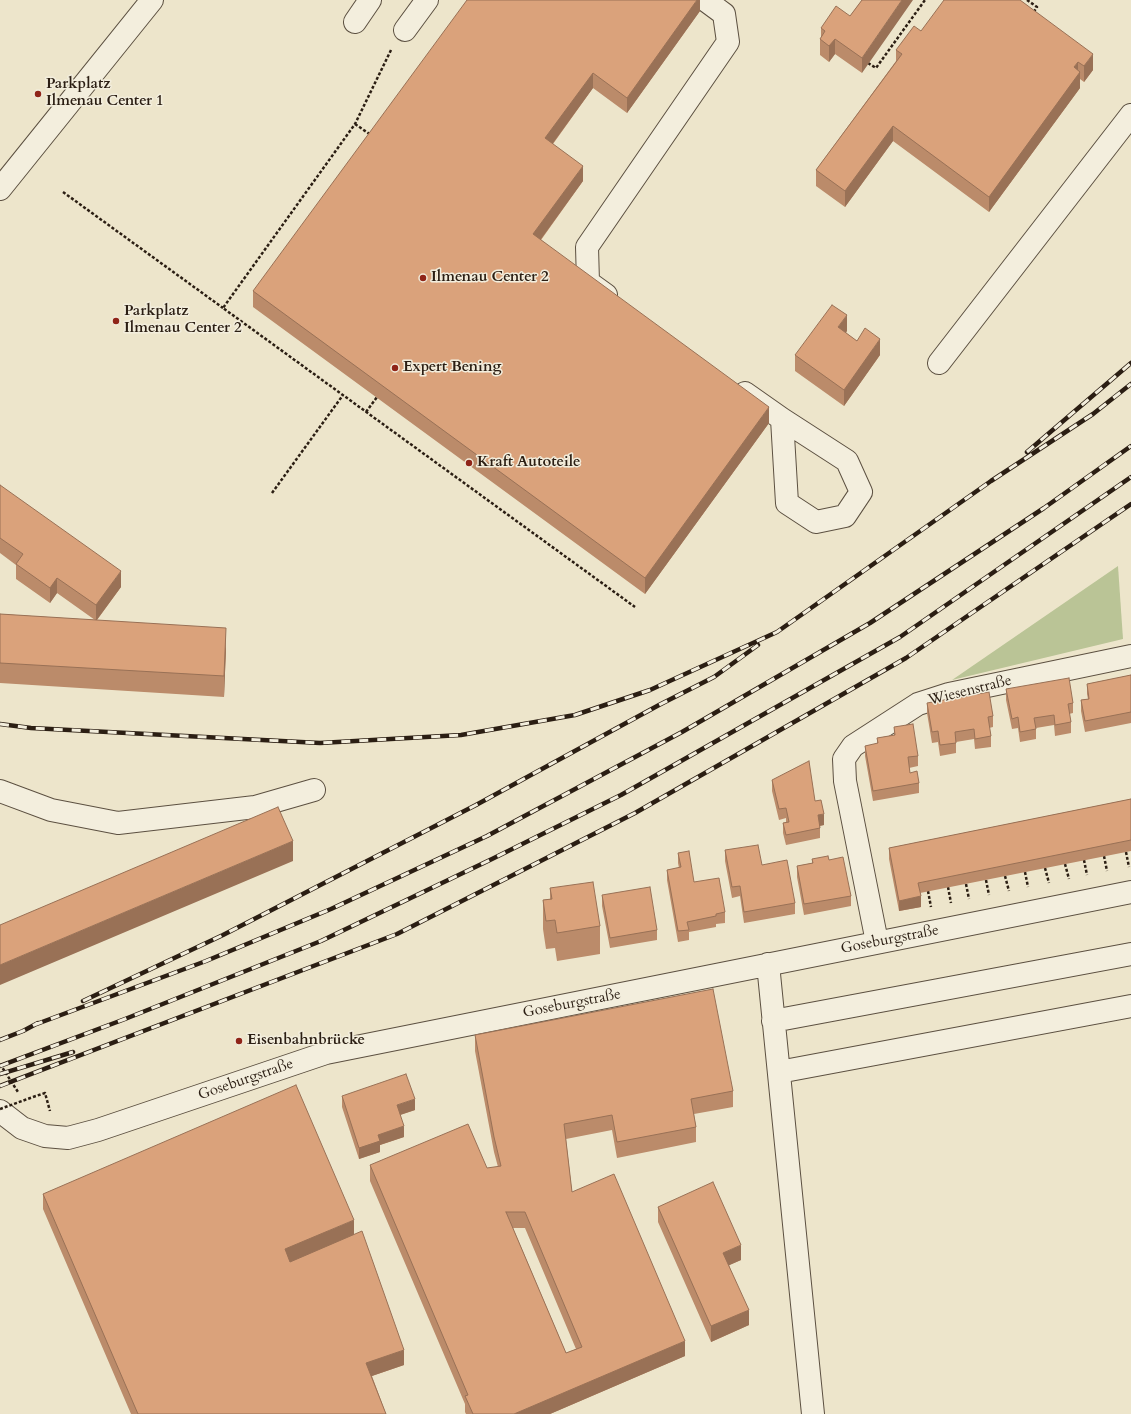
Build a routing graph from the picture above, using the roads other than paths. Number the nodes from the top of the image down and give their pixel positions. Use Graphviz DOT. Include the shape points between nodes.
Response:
graph roads {
  1 [pos="152,0"];
  2 [pos="370,0"];
  3 [pos="427,0"];
  4 [pos="705,0"];
  5 [pos="355,22"];
  6 [pos="406,30"];
  7 [pos="1131,115"];
  8 [pos="0,189"];
  9 [pos="620,305"];
  10 [pos="939,362"];
  11 [pos="731,383"];
  12 [pos="782,419"];
  13 [pos="1131,656"];
  14 [pos="314,790"];
  15 [pos="0,791"];
  16 [pos="1130,881"];
  17 [pos="877,942"];
  18 [pos="1131,954"];
  19 [pos="768,964"];
  20 [pos="1131,1006"];
  21 [pos="773,1021"];
  22 [pos="779,1072"];
  23 [pos="0,1110"];
  24 [pos="813,1414"];
  1 -- 8 [label="street"];
  2 -- 5 [label="street"];
  3 -- 6 [label="street"];
  4 -- 9 [label="street" via="724,14 728,42 587,247 588,282"];
  7 -- 10 [label="street"];
  11 -- 12 [label="street"];
  12 -- 12 [label="street" via="787,503 816,522 845,516 860,492 847,461"];
  13 -- 17 [label="street, Wiesenstraße" via="942,696 918,704 854,746 844,759 845,781"];
  14 -- 15 [label="street" via="255,807 118,823 52,810"];
  16 -- 17 [label="street, Goseburgstraße"];
  17 -- 19 [label="street, Goseburgstraße"];
  18 -- 21 [label="street"];
  19 -- 21 [label="street"];
  19 -- 23 [label="street, Goseburgstraße" via="326,1053 68,1138 45,1136 22,1128"];
  20 -- 22 [label="street"];
  21 -- 22 [label="street"];
  22 -- 24 [label="street"];
}
